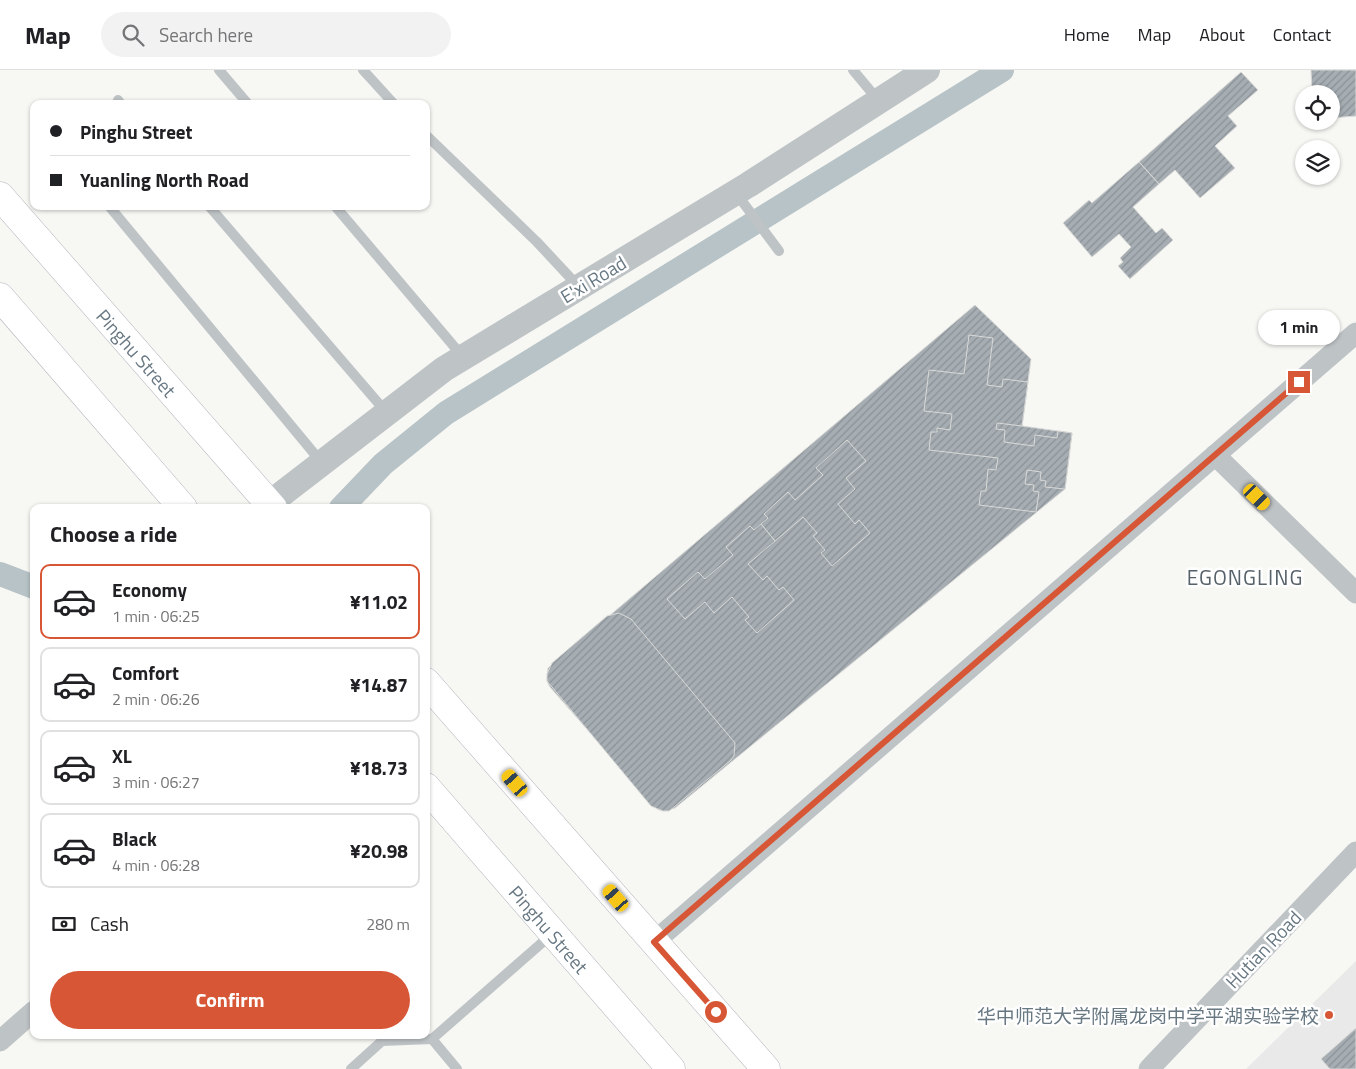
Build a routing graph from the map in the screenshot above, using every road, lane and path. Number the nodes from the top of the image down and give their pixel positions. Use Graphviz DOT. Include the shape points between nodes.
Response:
graph roads {
  1 [pos="219,70"];
  2 [pos="363,70"];
  3 [pos="853,70"];
  4 [pos="927,70"];
  5 [pos="245,100"];
  6 [pos="390,100"];
  7 [pos="879,101"];
  8 [pos="430,139"];
  9 [pos="0,196"];
  10 [pos="743,201"];
  11 [pos="112,210"];
  12 [pos="212,210"];
  13 [pos="338,210"];
  14 [pos="779,251"];
  15 [pos="579,287"];
  16 [pos="0,297"];
  17 [pos="1356,333"];
  18 [pos="463,357"];
  19 [pos="387,413"];
  20 [pos="1214,455"];
  21 [pos="322,463"];
  22 [pos="180,504"];
  23 [pos="270,504"];
  24 [pos="272,504"];
  25 [pos="1356,593"];
  26 [pos="430,687"];
  27 [pos="430,793"];
  28 [pos="1356,852"];
  29 [pos="553,933"];
  30 [pos="654,942"];
  31 [pos="30,1015"];
  32 [pos="432,1039"];
  33 [pos="0,1040"];
  34 [pos="351,1069"];
  35 [pos="457,1069"];
  36 [pos="671,1069"];
  37 [pos="766,1069"];
  38 [pos="1149,1069"];
  1 -- 5 [label="lane"];
  2 -- 6 [label="lane"];
  3 -- 7 [label="lane"];
  4 -- 7 [label="street, E'xi Road"];
  7 -- 10 [label="street, E'xi Road"];
  8 -- 15 [label="lane"];
  9 -- 23 [label="main road, Pinghu Street"];
  10 -- 14 [label="lane"];
  10 -- 15 [label="street, E'xi Road"];
  11 -- 21 [label="lane"];
  12 -- 19 [label="lane"];
  13 -- 18 [label="lane"];
  15 -- 18 [label="street, E'xi Road"];
  16 -- 22 [label="main road"];
  17 -- 20 [label="street"];
  18 -- 19 [label="street, E'xi Road"];
  19 -- 21 [label="street, E'xi Road"];
  20 -- 25 [label="street"];
  20 -- 30 [label="street"];
  21 -- 24 [label="street, E'xi Road"];
  26 -- 30 [label="main road"];
  27 -- 29 [label="main road, Pinghu Street"];
  28 -- 38 [label="street, Hutian Road"];
  29 -- 32 [label="lane"];
  29 -- 36 [label="main road, Pinghu Street"];
  30 -- 37 [label="main road"];
  31 -- 33 [label="street"];
  32 -- 34 [label="lane" via="382,1041"];
  32 -- 35 [label="lane"];
}
